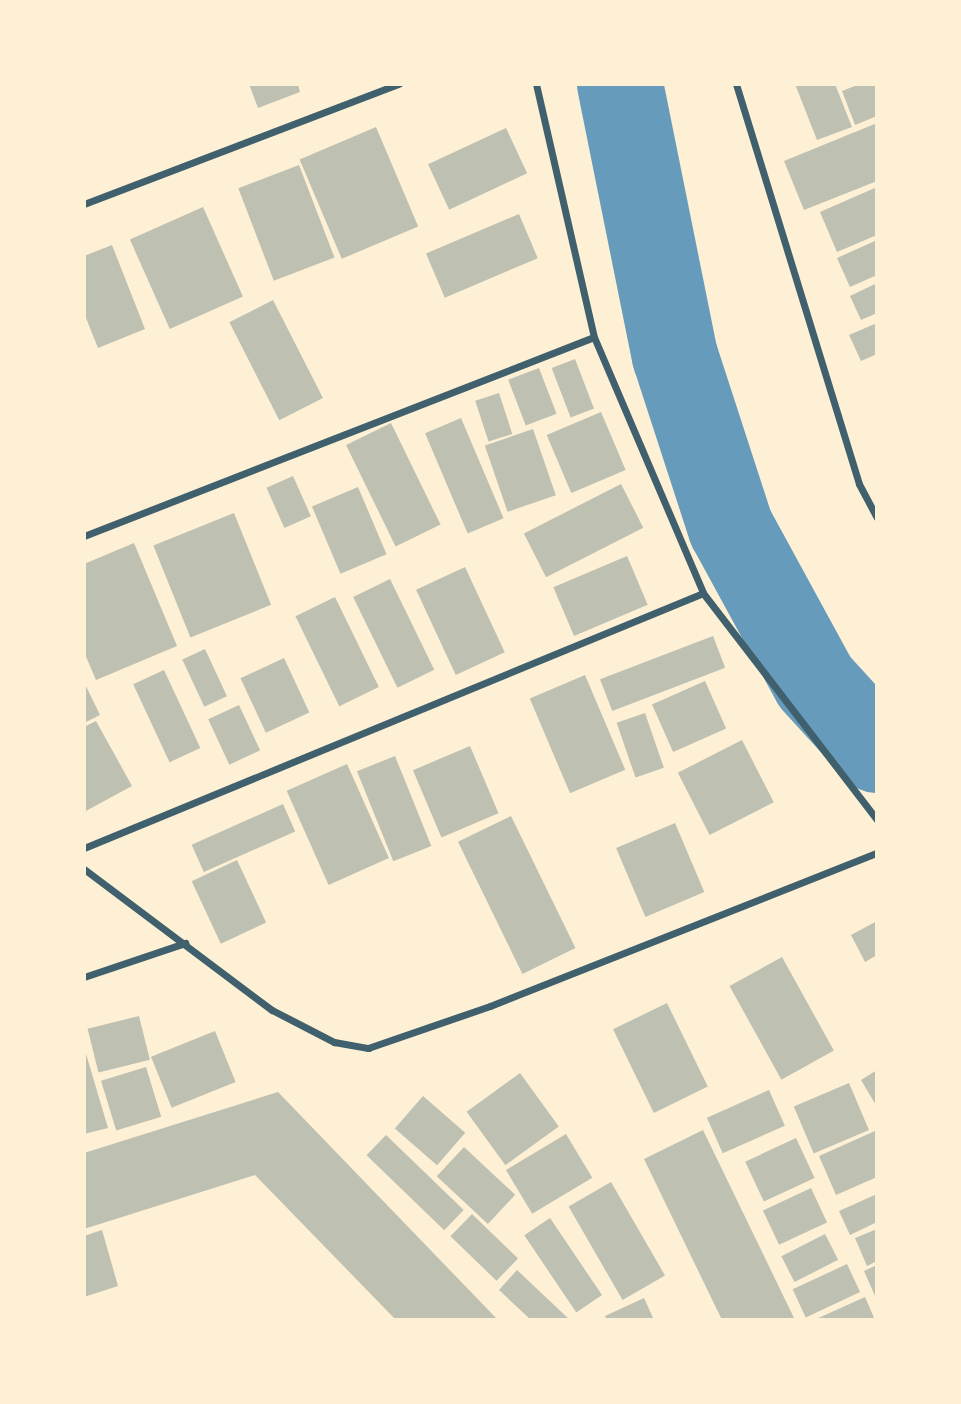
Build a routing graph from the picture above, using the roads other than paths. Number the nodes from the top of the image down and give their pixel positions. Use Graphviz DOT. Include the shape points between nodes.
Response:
graph roads {
  1 [pos="399,84"];
  2 [pos="536,84"];
  3 [pos="736,84"];
  4 [pos="84,204"];
  5 [pos="594,337"];
  6 [pos="877,518"];
  7 [pos="84,536"];
  8 [pos="703,593"];
  9 [pos="877,820"];
  10 [pos="84,848"];
  11 [pos="877,853"];
  12 [pos="84,869"];
  13 [pos="185,943"];
  14 [pos="84,977"];
  1 -- 4 [label="street"];
  2 -- 5 [label="street"];
  3 -- 6 [label="street" via="859,484"];
  5 -- 7 [label="street"];
  5 -- 8 [label="street"];
  8 -- 9 [label="street"];
  8 -- 10 [label="street"];
  11 -- 13 [label="street" via="491,1006 368,1048 334,1042 272,1010"];
  12 -- 13 [label="street"];
  13 -- 14 [label="street"];
}
